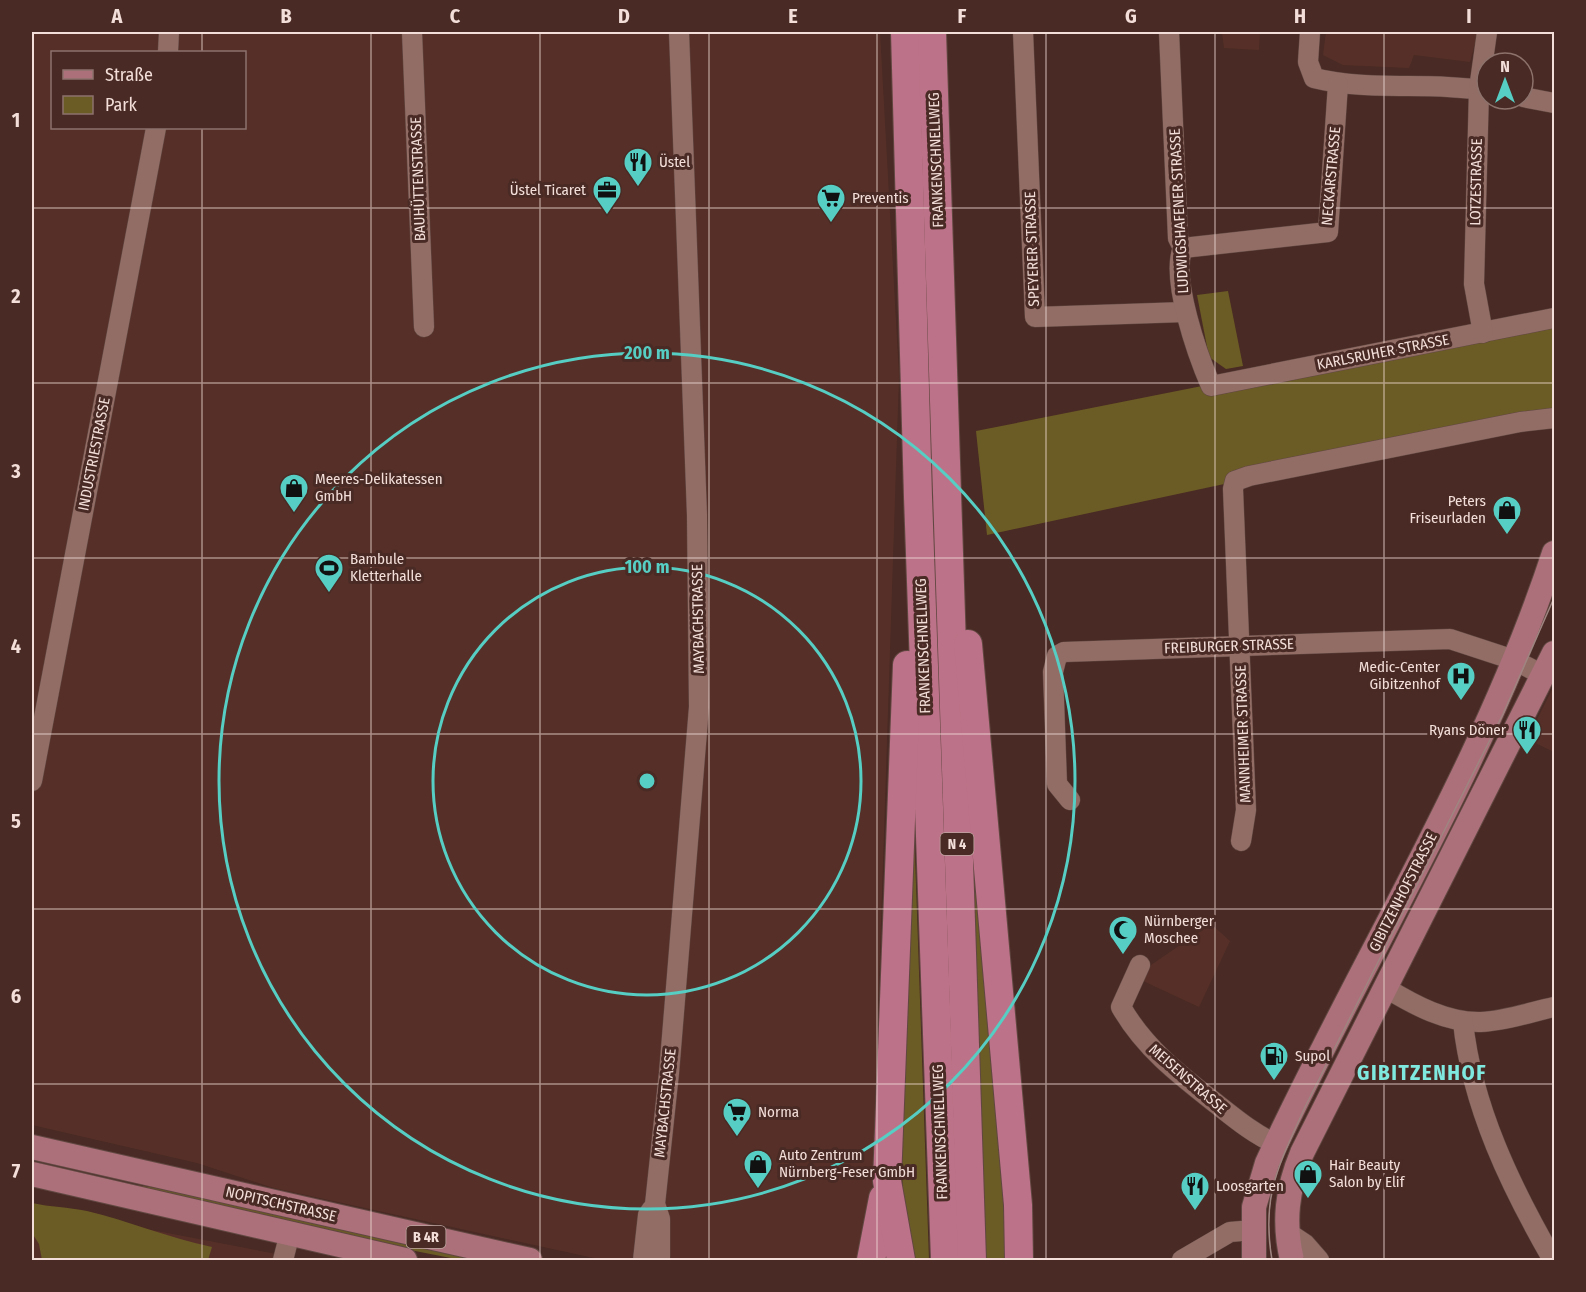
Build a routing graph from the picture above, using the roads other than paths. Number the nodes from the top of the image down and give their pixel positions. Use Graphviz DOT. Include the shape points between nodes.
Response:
graph roads {
  1 [pos="169,32"];
  2 [pos="412,32"];
  3 [pos="679,32"];
  4 [pos="905,32"];
  5 [pos="932,32"];
  6 [pos="1023,32"];
  7 [pos="1169,32"];
  8 [pos="1310,32"];
  9 [pos="1487,32"];
  10 [pos="168,51"];
  11 [pos="1486,51"];
  12 [pos="1338,84"];
  13 [pos="1475,90"];
  14 [pos="1535,99"];
  15 [pos="1554,102"];
  16 [pos="1482,111"];
  17 [pos="156,129"];
  18 [pos="1183,248"];
  19 [pos="1185,312"];
  20 [pos="1554,318"];
  21 [pos="424,327"];
  22 [pos="1483,333"];
  23 [pos="1211,386"];
  24 [pos="1554,418"];
  25 [pos="944,428"];
  26 [pos="916,441"];
  27 [pos="1554,553"];
  28 [pos="1240,646"];
  29 [pos="1554,653"];
  30 [pos="1514,660"];
  31 [pos="1544,675"];
  32 [pos="32,781"];
  33 [pos="1070,800"];
  34 [pos="1241,841"];
  35 [pos="1140,965"];
  36 [pos="1386,988"];
  37 [pos="1554,1006"];
  38 [pos="1463,1022"];
  39 [pos="1276,1144"];
  40 [pos="32,1148"];
  41 [pos="102,1163"];
  42 [pos="32,1174"];
  43 [pos="887,1181"];
  44 [pos="90,1188"];
  45 [pos="655,1204"];
  46 [pos="1253,1230"];
  47 [pos="290,1233"];
  48 [pos="1293,1244"];
  49 [pos="1020,1259"];
  50 [pos="283,1260"];
  51 [pos="405,1260"];
  52 [pos="530,1260"];
  53 [pos="643,1260"];
  54 [pos="660,1260"];
  55 [pos="871,1260"];
  56 [pos="901,1260"];
  57 [pos="945,1260"];
  58 [pos="972,1260"];
  59 [pos="1182,1260"];
  60 [pos="1254,1260"];
  61 [pos="1319,1260"];
  62 [pos="1553,1260"];
  1 -- 10 [label="street"];
  2 -- 21 [label="street, BAUHÜTTENSTRASSE"];
  3 -- 45 [label="street, MAYBACHSTRASSE" via="697,503 699,707"];
  4 -- 26 [label="highway, FRANKENSCHNELLWEG"];
  5 -- 25 [label="highway, FRANKENSCHNELLWEG"];
  6 -- 19 [label="street, SPEYERER STRASSE" via="1035,317"];
  7 -- 18 [label="street, LUDWIGSHAFENER STRASSE" via="1178,238"];
  8 -- 12 [label="street" via="1308,62 1314,78"];
  9 -- 11 [label="street, LOTZESTRASSE"];
  12 -- 13 [label="street"];
  12 -- 18 [label="street, NECKARSTRASSE" via="1328,232"];
  14 -- 15 [label="street"];
  16 -- 22 [label="street, LOTZESTRASSE" via="1474,284"];
  17 -- 32 [label="street, INDUSTRIESTRASSE"];
  18 -- 19 [label="street, LUDWIGSHAFENER STRASSE" via="1179,256"];
  19 -- 23 [label="street, LUDWIGSHAFENER STRASSE"];
  20 -- 22 [label="street, KARLSRUHER STRASSE"];
  22 -- 23 [label="street, KARLSRUHER STRASSE"];
  24 -- 28 [label="street, MANNHEIMER STRASSE" via="1249,476 1234,483"];
  25 -- 49 [label="highway" via="979,752"];
  25 -- 58 [label="highway, FRANKENSCHNELLWEG / N 4"];
  26 -- 43 [label="highway"];
  26 -- 57 [label="highway, FRANKENSCHNELLWEG / N 4"];
  27 -- 30 [label="main road, GIBITZENHOFSTRASSE"];
  28 -- 30 [label="street, FREIBURGER STRASSE" via="1450,639"];
  28 -- 33 [label="street, FREIBURGER STRASSE" via="1076,651 1057,656 1053,672 1058,784"];
  28 -- 34 [label="street, MANNHEIMER STRASSE" via="1246,810"];
  29 -- 31 [label="main road, GIBITZENHOFSTRASSE"];
  30 -- 31 [label="street, FREIBURGER STRASSE"];
  30 -- 39 [label="main road, GIBITZENHOFSTRASSE" via="1436,826"];
  31 -- 36 [label="main road, GIBITZENHOFSTRASSE"];
  35 -- 39 [label="street, MEISENSTRASSE" via="1121,1007 1131,1024 1157,1056 1186,1081 1253,1133"];
  36 -- 38 [label="street" via="1437,1014"];
  36 -- 48 [label="main road, GIBITZENHOFSTRASSE" via="1297,1166 1289,1192"];
  37 -- 38 [label="street" via="1487,1022"];
  38 -- 62 [label="street" via="1476,1092 1495,1143"];
  39 -- 46 [label="main road, GIBITZENHOFSTRASSE" via="1258,1188"];
  40 -- 41 [label="main road, NOPITSCHSTRASSE / B 4R"];
  41 -- 44 [label="main road" via="87,1176"];
  41 -- 52 [label="main road, NOPITSCHSTRASSE / B 4R"];
  42 -- 44 [label="main road, NOPITSCHSTRASSE / B 4R"];
  43 -- 55 [label="highway"];
  43 -- 56 [label="highway"];
  44 -- 47 [label="main road, NOPITSCHSTRASSE / B 4R"];
  45 -- 53 [label="street, MAYBACHSTRASSE" via="648,1215"];
  45 -- 54 [label="street, MAYBACHSTRASSE" via="660,1219"];
  46 -- 59 [label="street" via="1230,1232"];
  46 -- 60 [label="main road, GIBITZENHOFSTRASSE"];
  47 -- 50 [label="street"];
  47 -- 51 [label="main road, NOPITSCHSTRASSE / B 4R"];
  48 -- 61 [label="street"];
}
